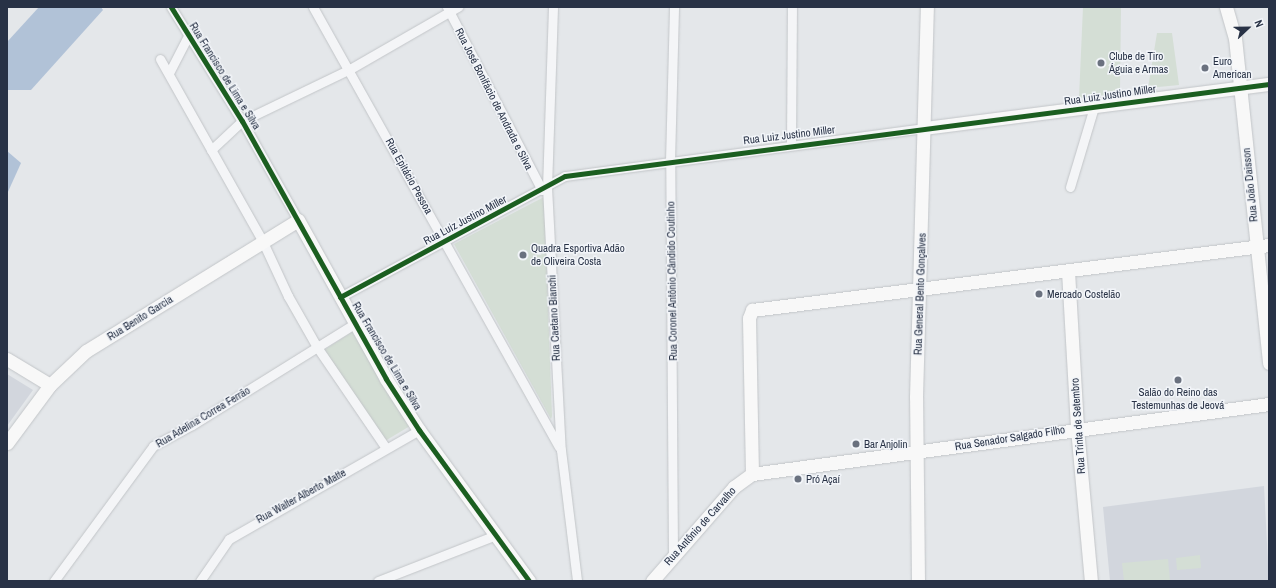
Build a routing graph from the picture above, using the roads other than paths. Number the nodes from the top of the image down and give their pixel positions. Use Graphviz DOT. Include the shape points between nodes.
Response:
graph roads {
  1 [pos="171,7"];
  2 [pos="313,7"];
  3 [pos="458,7"];
  4 [pos="553,7"];
  5 [pos="674,7"];
  6 [pos="792,7"];
  7 [pos="926,7"];
  8 [pos="1226,7"];
  9 [pos="448,9"];
  10 [pos="188,36"];
  11 [pos="160,59"];
  12 [pos="350,69"];
  13 [pos="169,73"];
  14 [pos="1269,84"];
  15 [pos="1240,87"];
  16 [pos="1094,108"];
  17 [pos="242,121"];
  18 [pos="924,128"];
  19 [pos="791,145"];
  20 [pos="211,150"];
  21 [pos="670,161"];
  22 [pos="1070,187"];
  23 [pos="545,189"];
  24 [pos="298,220"];
  25 [pos="262,240"];
  26 [pos="446,242"];
  27 [pos="1263,246"];
  28 [pos="1068,271"];
  29 [pos="920,287"];
  30 [pos="340,297"];
  31 [pos="354,324"];
  32 [pos="317,347"];
  33 [pos="7,359"];
  34 [pos="1269,363"];
  35 [pos="50,385"];
  36 [pos="1269,404"];
  37 [pos="1077,428"];
  38 [pos="419,430"];
  39 [pos="7,443"];
  40 [pos="386,448"];
  41 [pos="561,450"];
  42 [pos="916,452"];
  43 [pos="752,474"];
  44 [pos="496,535"];
  45 [pos="674,555"];
  46 [pos="54,581"];
  47 [pos="200,581"];
  48 [pos="378,581"];
  49 [pos="529,581"];
  50 [pos="577,581"];
  51 [pos="652,581"];
  52 [pos="918,581"];
  53 [pos="1091,581"];
  1 -- 10 [label="street, Rua Francisco de Lima e Silva"];
  2 -- 12 [label="street, Rua Epitácio Pessoa"];
  3 -- 9 [label="street"];
  4 -- 23 [label="street, Rua Caetano Bianchi"];
  5 -- 21 [label="street, Rua Coronel Antônio Cândido Coutinho"];
  6 -- 19 [label="street"];
  7 -- 18 [label="street, Rua General Bento Gonçalves"];
  8 -- 15 [label="street, Rua João Daisson" via="1235,38"];
  9 -- 12 [label="street"];
  9 -- 23 [label="street, Rua José Bonifácio de Andrada e Silva"];
  10 -- 13 [label="street"];
  10 -- 17 [label="street, Rua Francisco de Lima e Silva"];
  11 -- 13 [label="street"];
  12 -- 17 [label="street"];
  12 -- 26 [label="street, Rua Epitácio Pessoa"];
  13 -- 20 [label="street"];
  14 -- 15 [label="street, Rua Luiz Justino Miller"];
  15 -- 16 [label="street, Rua Luiz Justino Miller"];
  15 -- 27 [label="street, Rua João Daisson"];
  16 -- 18 [label="street, Rua Luiz Justino Miller"];
  16 -- 22 [label="street"];
  17 -- 20 [label="street"];
  17 -- 24 [label="street, Rua Francisco de Lima e Silva"];
  18 -- 19 [label="street, Rua Luiz Justino Miller"];
  18 -- 29 [label="street, Rua General Bento Gonçalves"];
  19 -- 21 [label="street, Rua Luiz Justino Miller"];
  20 -- 25 [label="street"];
  21 -- 23 [label="street, Rua Luiz Justino Miller" via="565,176"];
  21 -- 45 [label="street, Rua Coronel Antônio Cândido Coutinho"];
  23 -- 26 [label="street, Rua Luiz Justino Miller"];
  23 -- 41 [label="street, Rua Caetano Bianchi"];
  24 -- 25 [label="street, Rua Benito Garcia"];
  24 -- 30 [label="street, Rua Francisco de Lima e Silva"];
  25 -- 32 [label="street" via="288,296"];
  25 -- 35 [label="street, Rua Benito Garcia" via="86,351"];
  26 -- 30 [label="street, Rua Luiz Justino Miller"];
  26 -- 41 [label="street, Rua Epitácio Pessoa"];
  27 -- 28 [label="street"];
  27 -- 34 [label="street, Rua João Daisson"];
  28 -- 29 [label="street"];
  28 -- 37 [label="street, Rua Trinta de Setembro"];
  29 -- 42 [label="street, Rua General Bento Gonçalves"];
  29 -- 43 [label="street" via="750,312"];
  30 -- 31 [label="street, Rua Francisco de Lima e Silva"];
  31 -- 32 [label="street, Rua Adelina Correa Ferrão"];
  31 -- 38 [label="street, Rua Francisco de Lima e Silva"];
  32 -- 40 [label="street"];
  32 -- 46 [label="street, Rua Adelina Correa Ferrão" via="192,425 153,446"];
  33 -- 35 [label="street"];
  35 -- 39 [label="street, Rua Benito Garcia"];
  36 -- 37 [label="street, Rua Senador Salgado Filho"];
  37 -- 42 [label="street, Rua Senador Salgado Filho"];
  37 -- 53 [label="street, Rua Trinta de Setembro"];
  38 -- 40 [label="street, Rua Walter Alberto Matte"];
  38 -- 44 [label="street, Rua Francisco de Lima e Silva"];
  40 -- 47 [label="street, Rua Walter Alberto Matte" via="252,523 229,539"];
  41 -- 50 [label="street, Rua Caetano Bianchi"];
  42 -- 43 [label="street, Rua Senador Salgado Filho"];
  42 -- 52 [label="street, Rua General Bento Gonçalves"];
  43 -- 45 [label="street, Rua Antônio de Carvalho" via="740,481"];
  44 -- 48 [label="street"];
  44 -- 49 [label="street, Rua Francisco de Lima e Silva"];
  45 -- 51 [label="street, Rua Antônio de Carvalho"];
}
